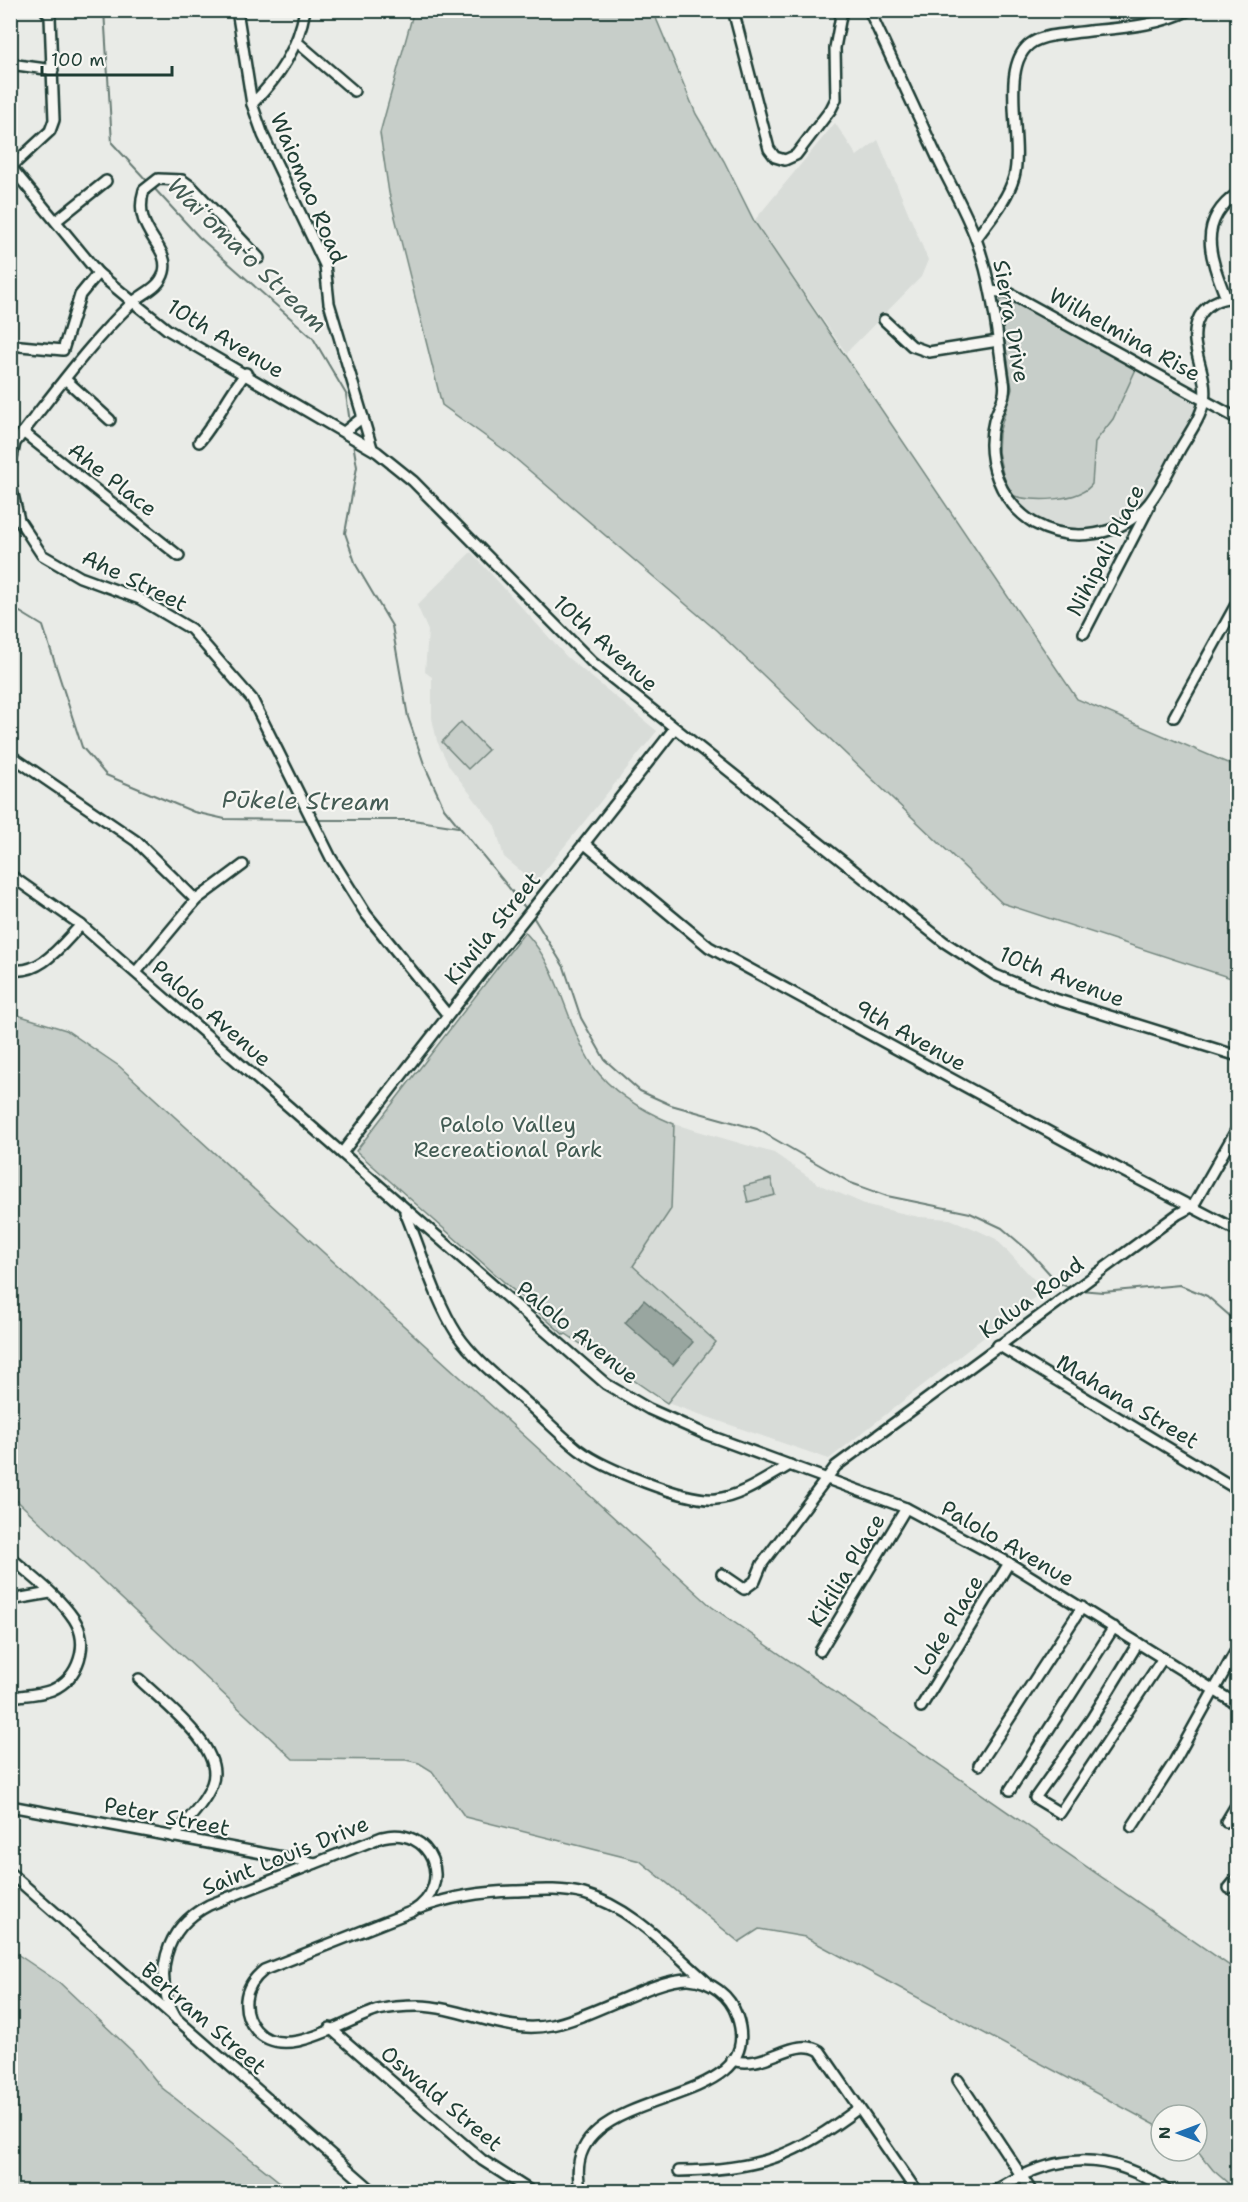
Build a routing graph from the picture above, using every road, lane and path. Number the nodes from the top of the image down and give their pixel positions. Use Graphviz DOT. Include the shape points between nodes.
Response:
graph roads {
  1 [pos="45,10"];
  2 [pos="237,10"];
  3 [pos="305,10"];
  4 [pos="733,10"];
  5 [pos="842,10"];
  6 [pos="869,10"];
  7 [pos="1189,10"];
  8 [pos="297,42"];
  9 [pos="10,64"];
  10 [pos="53,70"];
  11 [pos="354,91"];
  12 [pos="252,104"];
  13 [pos="11,166"];
  14 [pos="106,181"];
  15 [pos="1238,194"];
  16 [pos="56,221"];
  17 [pos="976,239"];
  18 [pos="259,258"];
  19 [pos="98,273"];
  20 [pos="991,291"];
  21 [pos="1226,298"];
  22 [pos="1238,298"];
  23 [pos="133,302"];
  24 [pos="885,320"];
  25 [pos="998,341"];
  26 [pos="10,345"];
  27 [pos="246,374"];
  28 [pos="65,379"];
  29 [pos="1204,401"];
  30 [pos="363,417"];
  31 [pos="1238,419"];
  32 [pos="110,420"];
  33 [pos="23,432"];
  34 [pos="344,432"];
  35 [pos="199,442"];
  36 [pos="372,448"];
  37 [pos="10,467"];
  38 [pos="10,481"];
  39 [pos="1161,484"];
  40 [pos="179,556"];
  41 [pos="1238,601"];
  42 [pos="1084,633"];
  43 [pos="1174,717"];
  44 [pos="674,729"];
  45 [pos="10,755"];
  46 [pos="585,844"];
  47 [pos="243,865"];
  48 [pos="10,875"];
  49 [pos="196,900"];
  50 [pos="81,925"];
  51 [pos="10,969"];
  52 [pos="136,972"];
  53 [pos="447,1014"];
  54 [pos="1238,1056"];
  55 [pos="1238,1127"];
  56 [pos="342,1153"];
  57 [pos="1193,1206"];
  58 [pos="404,1210"];
  59 [pos="1238,1231"];
  60 [pos="999,1345"];
  61 [pos="790,1465"];
  62 [pos="825,1478"];
  63 [pos="1238,1490"];
  64 [pos="906,1508"];
  65 [pos="10,1557"];
  66 [pos="1009,1563"];
  67 [pos="722,1574"];
  68 [pos="50,1593"];
  69 [pos="10,1600"];
  70 [pos="1082,1607"];
  71 [pos="1114,1627"];
  72 [pos="1138,1643"];
  73 [pos="1238,1647"];
  74 [pos="820,1651"];
  75 [pos="1163,1658"];
  76 [pos="139,1679"];
  77 [pos="1213,1689"];
  78 [pos="10,1697"];
  79 [pos="1238,1705"];
  80 [pos="921,1707"];
  81 [pos="979,1765"];
  82 [pos="1010,1790"];
  83 [pos="1238,1802"];
  84 [pos="10,1806"];
  85 [pos="1226,1822"];
  86 [pos="1132,1827"];
  87 [pos="174,1837"];
  88 [pos="315,1863"];
  89 [pos="10,1872"];
  90 [pos="1238,1877"];
  91 [pos="1229,1888"];
  92 [pos="408,1914"];
  93 [pos="712,1986"];
  94 [pos="177,2020"];
  95 [pos="330,2028"];
  96 [pos="732,2060"];
  97 [pos="958,2079"];
  98 [pos="860,2108"];
  99 [pos="679,2171"];
  100 [pos="1020,2174"];
  101 [pos="374,2192"];
  102 [pos="532,2192"];
  103 [pos="580,2192"];
  104 [pos="917,2192"];
  105 [pos="993,2192"];
  106 [pos="1032,2192"];
  107 [pos="1169,2192"];
  1 -- 10 [label="street" via="50,18"];
  2 -- 12 [label="street, Waiomao Road"];
  3 -- 8 [label="street"];
  4 -- 5 [label="street" via="769,148 775,157 783,159 796,154 836,99 835,48"];
  6 -- 17 [label="street, Sierra Drive"];
  7 -- 17 [label="street" via="1166,20 1043,38 1023,50 1014,71 1014,176 1003,202"];
  8 -- 11 [label="street"];
  8 -- 12 [label="street" via="282,70"];
  9 -- 10 [label="street"];
  10 -- 13 [label="street" via="54,120 50,132"];
  12 -- 30 [label="street, Waiomao Road" via="325,265 329,303"];
  13 -- 16 [label="street, 10th Avenue"];
  14 -- 16 [label="street"];
  15 -- 21 [label="street" via="1217,215 1209,238 1212,265"];
  16 -- 19 [label="street, 10th Avenue"];
  17 -- 20 [label="street, Sierra Drive"];
  18 -- 23 [label="street" via="192,187 171,178 158,179 144,190 140,213 163,256 165,271 160,281"];
  19 -- 23 [label="street, 10th Avenue"];
  19 -- 26 [label="street" via="80,295 63,350"];
  20 -- 25 [label="street, Sierra Drive"];
  20 -- 29 [label="street, Wilhelmina Rise" via="1009,293"];
  21 -- 22 [label="street"];
  21 -- 29 [label="street" via="1208,306 1195,328"];
  23 -- 27 [label="street, 10th Avenue" via="168,330"];
  23 -- 28 [label="street"];
  24 -- 25 [label="street" via="912,346 928,352"];
  25 -- 39 [label="street, Sierra Drive" via="1005,392 993,428 992,460 1003,490 1023,514 1061,533 1104,532 1142,511"];
  27 -- 34 [label="street, 10th Avenue"];
  27 -- 35 [label="street"];
  28 -- 32 [label="street"];
  28 -- 33 [label="street"];
  29 -- 31 [label="street, Wilhelmina Rise"];
  29 -- 39 [label="street, Sierra Drive"];
  30 -- 34 [label="street"];
  30 -- 36 [label="street, Waiomao Road"];
  33 -- 37 [label="street" via="15,444"];
  33 -- 40 [label="street, Ahe Place"];
  34 -- 36 [label="street, 10th Avenue"];
  36 -- 44 [label="street, 10th Avenue" via="413,481 592,662"];
  38 -- 53 [label="street, Ahe Street" via="19,520 42,555 80,577 140,599 191,629 252,699 331,858 366,914"];
  39 -- 42 [label="street, Nihipali Place"];
  41 -- 43 [label="street"];
  44 -- 46 [label="street, Kiwila Street"];
  44 -- 54 [label="street, 10th Avenue" via="944,942 995,975 1055,999"];
  45 -- 49 [label="street" via="136,841"];
  46 -- 53 [label="street, Kiwila Street"];
  46 -- 57 [label="street, 9th Avenue" via="709,947"];
  47 -- 49 [label="street"];
  48 -- 50 [label="street, Palolo Avenue"];
  49 -- 52 [label="street"];
  50 -- 51 [label="street" via="42,964 17,971"];
  50 -- 52 [label="street, Palolo Avenue"];
  52 -- 56 [label="street, Palolo Avenue"];
  53 -- 56 [label="street, Kiwila Street"];
  55 -- 57 [label="street, Kalua Road"];
  56 -- 58 [label="street, Palolo Avenue"];
  57 -- 59 [label="street, 9th Avenue"];
  57 -- 60 [label="street, Kalua Road"];
  58 -- 61 [label="street, Palolo Avenue" via="606,1384 663,1416"];
  58 -- 61 [label="street" via="443,1306 472,1356 581,1451 621,1472 696,1498 736,1494"];
  60 -- 62 [label="street, Kalua Road"];
  60 -- 63 [label="street, Mahana Street"];
  61 -- 62 [label="street, Palolo Avenue"];
  62 -- 64 [label="street, Palolo Avenue"];
  62 -- 67 [label="street, Kalua Road" via="762,1564 755,1581 744,1589"];
  64 -- 66 [label="street, Palolo Avenue"];
  64 -- 74 [label="street, Kikilia Place"];
  65 -- 68 [label="street"];
  66 -- 70 [label="street, Palolo Avenue"];
  66 -- 80 [label="street, Loke Place"];
  68 -- 69 [label="street"];
  68 -- 78 [label="street" via="76,1623 80,1658 74,1671 58,1687"];
  70 -- 71 [label="street, Palolo Avenue"];
  70 -- 81 [label="street"];
  71 -- 72 [label="street, Palolo Avenue"];
  71 -- 82 [label="street"];
  72 -- 75 [label="street, Palolo Avenue"];
  72 -- 75 [label="street" via="1092,1718 1035,1798 1060,1813"];
  73 -- 77 [label="street"];
  75 -- 77 [label="street, Palolo Avenue"];
  76 -- 87 [label="street" via="205,1743 213,1762 212,1785"];
  77 -- 79 [label="street, Palolo Avenue"];
  77 -- 86 [label="street" via="1173,1764"];
  83 -- 85 [label="street"];
  84 -- 87 [label="street, Peter Street"];
  87 -- 88 [label="street, Peter Street"];
  88 -- 92 [label="street, Saint Louis Drive" via="382,1837 412,1838 430,1854 436,1877 427,1900"];
  88 -- 94 [label="street, Saint Louis Drive" via="209,1905 182,1925 169,1944 163,1977 167,2000"];
  89 -- 94 [label="street, Bertram Street"];
  90 -- 91 [label="street"];
  92 -- 93 [label="street" via="441,1900 480,1892 548,1890 585,1894 632,1918"];
  92 -- 95 [label="street, Saint Louis Drive" via="269,1967 251,1983 247,2013 265,2038 289,2043"];
  93 -- 95 [label="street, Saint Louis Drive" via="688,1979 672,1982 550,2026 509,2026 420,2006 378,2010"];
  93 -- 96 [label="street" via="730,2002 737,2016 739,2041"];
  94 -- 101 [label="street, Bertram Street"];
  95 -- 102 [label="street, Oswald Street" via="482,2160"];
  96 -- 98 [label="street" via="755,2063 800,2046 814,2047"];
  96 -- 103 [label="street" via="712,2080 600,2127 580,2156"];
  97 -- 100 [label="street"];
  98 -- 99 [label="street" via="808,2144 784,2155 734,2169"];
  98 -- 104 [label="street"];
  100 -- 105 [label="street"];
  100 -- 106 [label="street"];
  100 -- 107 [label="street" via="1057,2163 1098,2162 1137,2172"];
}
